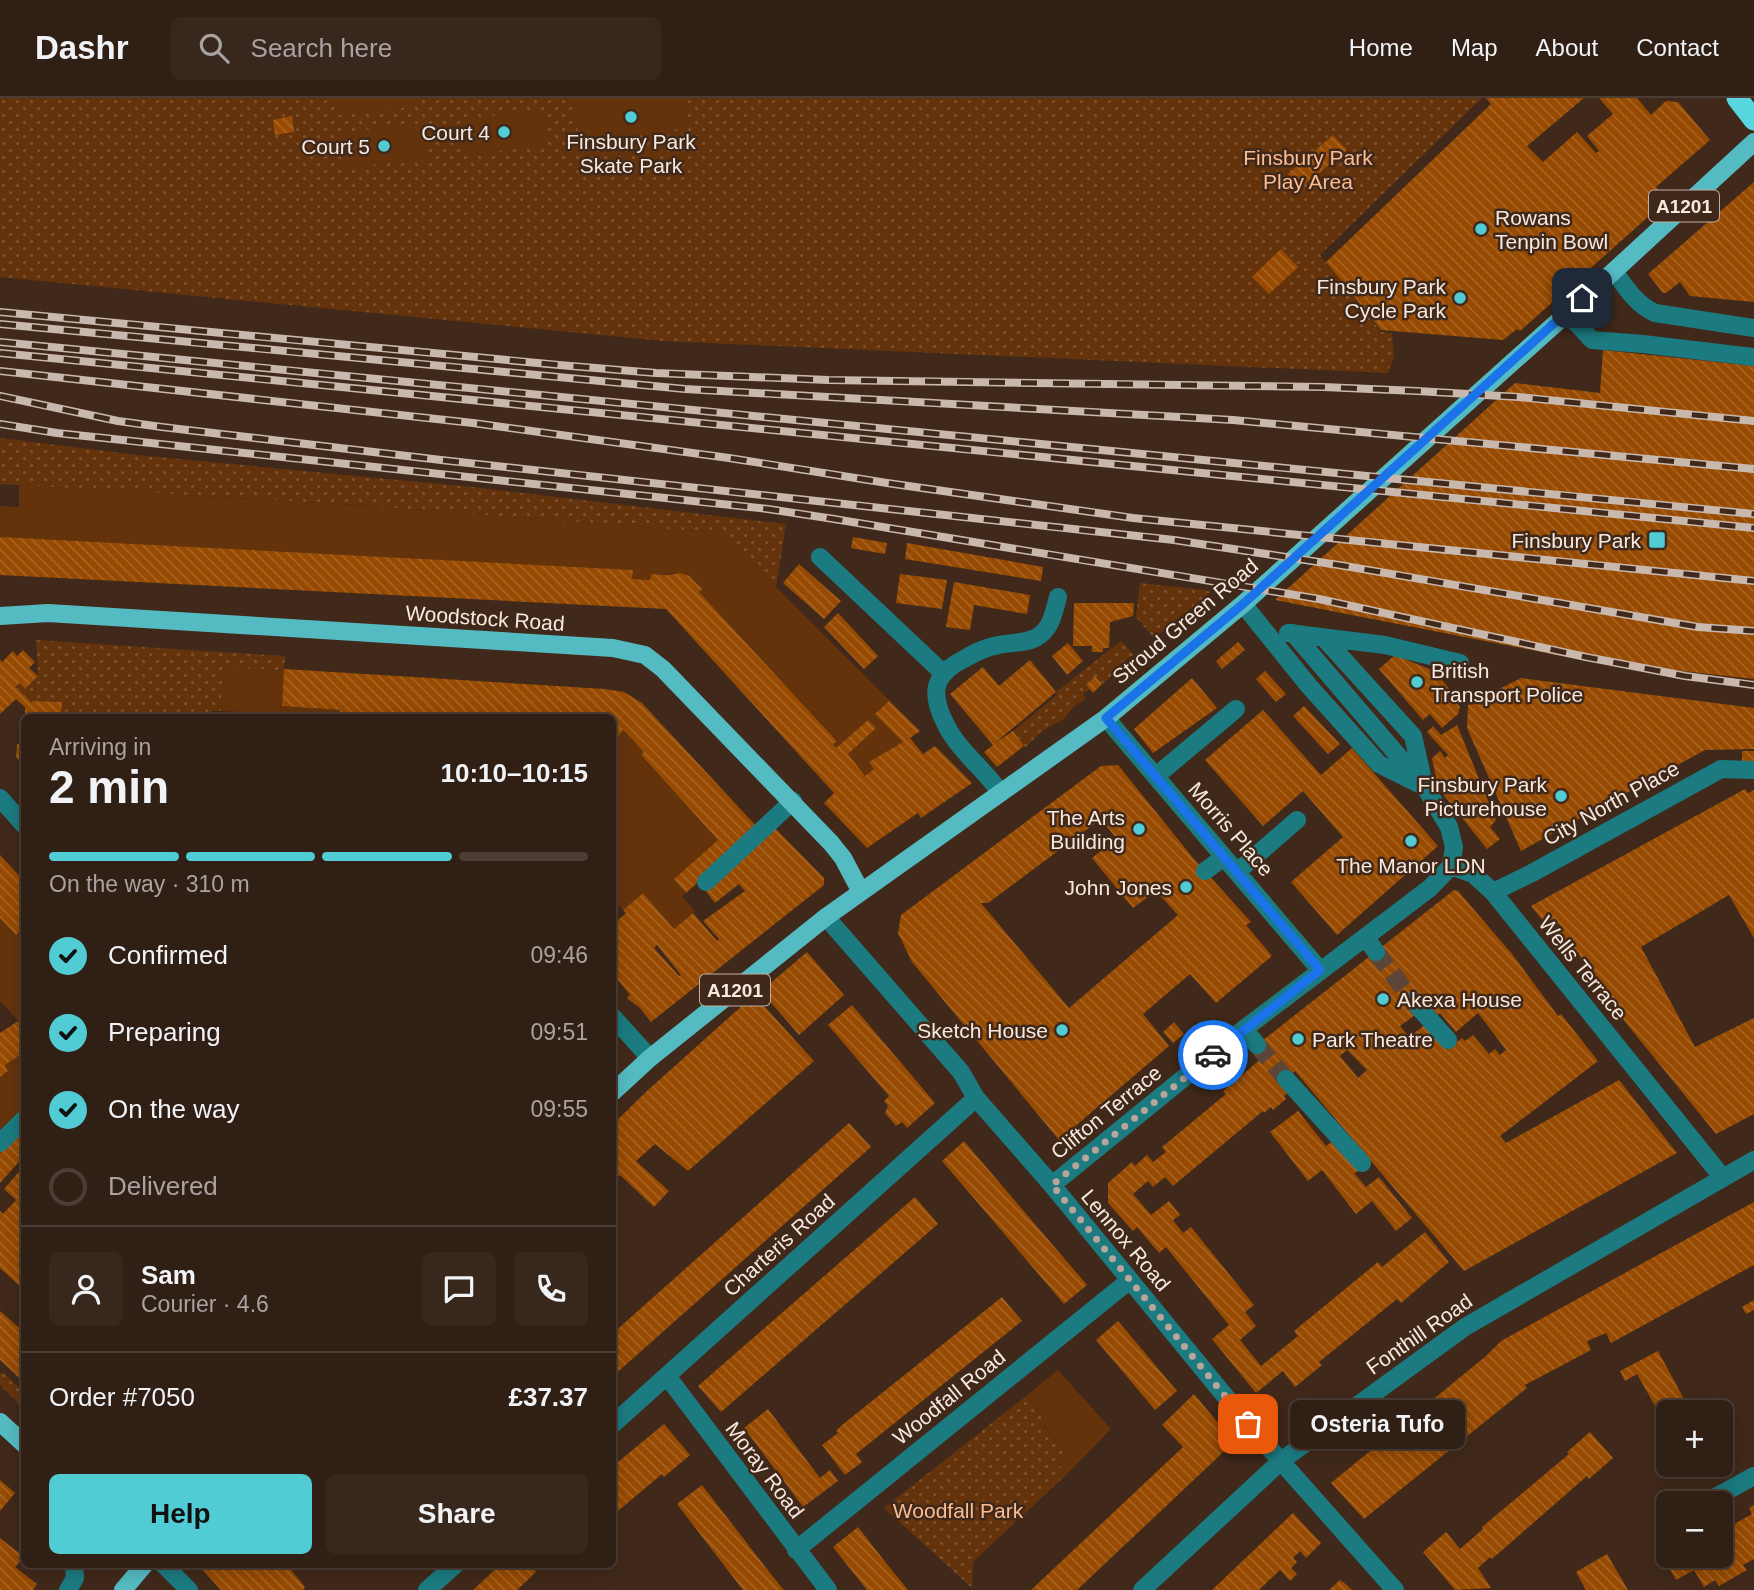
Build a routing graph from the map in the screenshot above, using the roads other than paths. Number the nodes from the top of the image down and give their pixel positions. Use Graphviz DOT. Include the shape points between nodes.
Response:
graph roads {
  1 [pos="1737,98"];
  2 [pos="1754,120"];
  3 [pos="1754,142"];
  4 [pos="1614,271"];
  5 [pos="1566,312"];
  6 [pos="1754,328"];
  7 [pos="1754,358"];
  8 [pos="820,556"];
  9 [pos="1058,597"];
  10 [pos="1243,604"];
  11 [pos="0,616"];
  12 [pos="1264,631"];
  13 [pos="1293,633"];
  14 [pos="1324,637"];
  15 [pos="1460,663"];
  16 [pos="943,673"];
  17 [pos="1236,709"];
  18 [pos="1106,718"];
  19 [pos="1754,770"];
  20 [pos="1156,776"];
  21 [pos="1425,787"];
  22 [pos="1000,792"];
  23 [pos="0,798"];
  24 [pos="793,802"];
  25 [pos="1297,820"];
  26 [pos="21,822"];
  27 [pos="1224,857"];
  28 [pos="1451,866"];
  29 [pos="1205,871"];
  30 [pos="1237,872"];
  31 [pos="706,882"];
  32 [pos="860,892"];
  33 [pos="1493,892"];
  34 [pos="826,917"];
  35 [pos="1320,970"];
  36 [pos="1413,1000"];
  37 [pos="616,1020"];
  38 [pos="1244,1029"];
  39 [pos="1448,1040"];
  40 [pos="1257,1045"];
  41 [pos="650,1058"];
  42 [pos="1286,1079"];
  43 [pos="616,1089"];
  44 [pos="976,1098"];
  45 [pos="21,1122"];
  46 [pos="0,1143"];
  47 [pos="1754,1160"];
  48 [pos="1362,1163"];
  49 [pos="1723,1178"];
  50 [pos="1052,1185"];
  51 [pos="1130,1280"];
  52 [pos="667,1376"];
  53 [pos="616,1421"];
  54 [pos="0,1422"];
  55 [pos="21,1441"];
  56 [pos="1281,1461"];
  57 [pos="1754,1476"];
  58 [pos="1727,1491"];
  59 [pos="796,1550"];
  60 [pos="75,1568"];
  61 [pos="142,1568"];
  62 [pos="167,1568"];
  63 [pos="452,1568"];
  64 [pos="68,1590"];
  65 [pos="123,1590"];
  66 [pos="189,1590"];
  67 [pos="427,1590"];
  68 [pos="828,1590"];
  69 [pos="1142,1590"];
  70 [pos="1395,1590"];
  1 -- 2 [label="highway"];
  3 -- 4 [label="main road, Stroud Green Road / A1201"];
  4 -- 5 [label="main road, Stroud Green Road / A1201"];
  4 -- 6 [label="street" via="1645,309"];
  5 -- 7 [label="street" via="1592,340"];
  5 -- 10 [label="main road, Stroud Green Road / A1201"];
  8 -- 16 [label="street"];
  9 -- 16 [label="street" via="1049,627 1037,638 976,652"];
  10 -- 12 [label="street"];
  10 -- 18 [label="main road, Stroud Green Road / A1201"];
  11 -- 24 [label="main road, Woodstock Road" via="48,613 630,650 645,655 672,677"];
  12 -- 13 [label="street"];
  12 -- 21 [label="street" via="1379,764"];
  13 -- 14 [label="street"];
  13 -- 21 [label="street"];
  14 -- 15 [label="street" via="1385,645"];
  14 -- 21 [label="street" via="1413,736"];
  16 -- 22 [label="street" via="936,696 945,724"];
  17 -- 20 [label="street"];
  18 -- 20 [label="street, Morris Place"];
  18 -- 22 [label="main road, Stroud Green Road / A1201"];
  19 -- 33 [label="street, City North Place" via="1721,769"];
  20 -- 27 [label="street, Morris Place"];
  21 -- 28 [label="street" via="1449,827 1454,847"];
  22 -- 32 [label="main road, Stroud Green Road / A1201"];
  23 -- 26 [label="street"];
  24 -- 31 [label="street"];
  24 -- 32 [label="main road, Woodstock Road" via="843,858"];
  25 -- 30 [label="street"];
  27 -- 29 [label="street"];
  27 -- 30 [label="street, Morris Place"];
  28 -- 33 [label="street, Wells Terrace" via="1473,874"];
  28 -- 35 [label="street, Clifton Terrace" via="1371,945"];
  30 -- 35 [label="street, Morris Place"];
  32 -- 34 [label="main road, Stroud Green Road / A1201"];
  33 -- 49 [label="street, Wells Terrace"];
  34 -- 41 [label="main road, Stroud Green Road / A1201"];
  34 -- 44 [label="street, Lennox Road" via="961,1072"];
  35 -- 38 [label="street, Clifton Terrace"];
  36 -- 39 [label="street"];
  37 -- 41 [label="street"];
  38 -- 40 [label="street"];
  38 -- 50 [label="street, Clifton Terrace"];
  41 -- 43 [label="main road, Stroud Green Road / A1201"];
  42 -- 48 [label="street"];
  44 -- 50 [label="street, Lennox Road"];
  44 -- 52 [label="street, Charteris Road"];
  45 -- 46 [label="street"];
  47 -- 49 [label="street, Fonthill Road"];
  49 -- 56 [label="street, Fonthill Road" via="1465,1327"];
  50 -- 51 [label="street, Lennox Road"];
  51 -- 56 [label="street, Lennox Road"];
  51 -- 59 [label="street, Woodfall Road"];
  52 -- 53 [label="street, Charteris Road"];
  52 -- 59 [label="street, Moray Road"];
  54 -- 55 [label="main road"];
  56 -- 69 [label="street, Fonthill Road"];
  56 -- 70 [label="street, Lennox Road"];
  57 -- 58 [label="street"];
  59 -- 68 [label="street, Moray Road"];
  60 -- 64 [label="street"];
  61 -- 65 [label="main road"];
  62 -- 66 [label="street"];
  63 -- 67 [label="street"];
}
